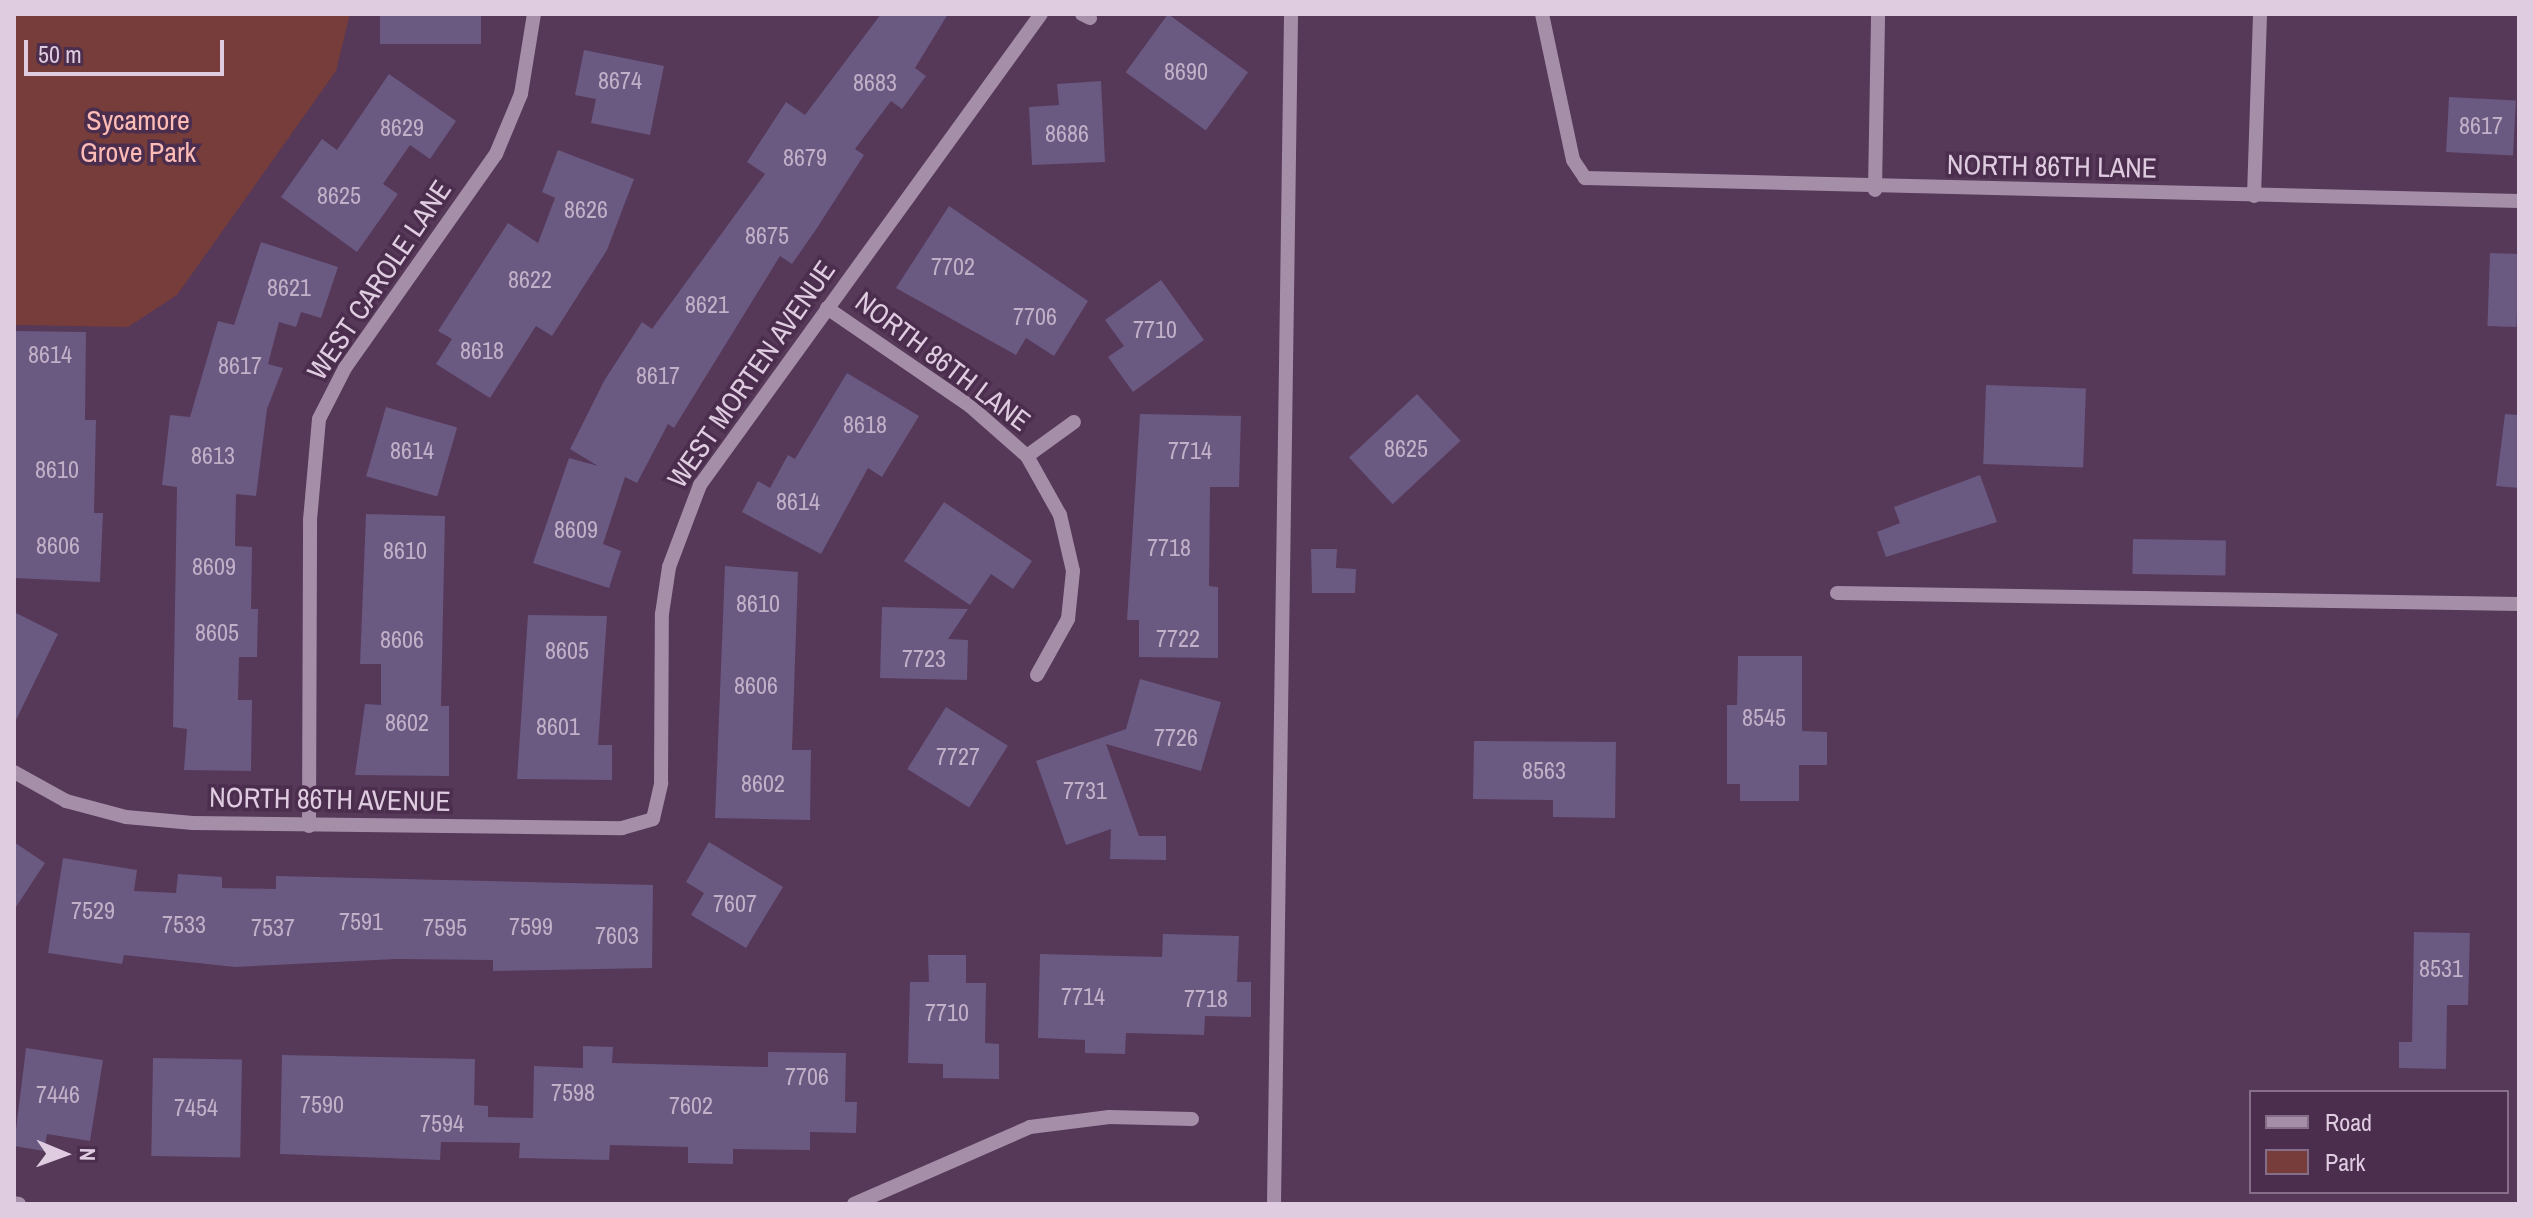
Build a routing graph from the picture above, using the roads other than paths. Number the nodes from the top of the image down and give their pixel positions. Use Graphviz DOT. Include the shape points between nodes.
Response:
graph roads {
  1 [pos="534,14"];
  2 [pos="1041,14"];
  3 [pos="1291,14"];
  4 [pos="1542,14"];
  5 [pos="1878,14"];
  6 [pos="2260,14"];
  7 [pos="1875,190"];
  8 [pos="2254,196"];
  9 [pos="2519,201"];
  10 [pos="827,308"];
  11 [pos="1074,422"];
  12 [pos="1027,456"];
  13 [pos="1837,593"];
  14 [pos="2519,604"];
  15 [pos="1037,675"];
  16 [pos="14,772"];
  17 [pos="653,819"];
  18 [pos="309,826"];
  19 [pos="1192,1119"];
  20 [pos="854,1204"];
  21 [pos="1274,1204"];
  1 -- 18 [label="street, WEST CAROLE LANE" via="521,94 496,154 345,368 319,419 310,520"];
  2 -- 10 [label="street, WEST MORTEN AVENUE"];
  3 -- 21 [label="street"];
  4 -- 7 [label="street, NORTH 86TH LANE" via="1573,160 1585,178"];
  5 -- 7 [label="street"];
  6 -- 8 [label="street"];
  7 -- 8 [label="street, NORTH 86TH LANE"];
  8 -- 9 [label="street, NORTH 86TH LANE"];
  10 -- 12 [label="street, NORTH 86TH LANE" via="970,406"];
  10 -- 17 [label="street, WEST MORTEN AVENUE" via="700,485 685,518 662,614 661,783"];
  11 -- 12 [label="street, NORTH 86TH LANE"];
  12 -- 15 [label="street, NORTH 86TH LANE" via="1060,515 1073,571 1068,619"];
  13 -- 14 [label="street"];
  16 -- 18 [label="street, NORTH 86TH AVENUE" via="66,801 126,817"];
  17 -- 18 [label="street, NORTH 86TH AVENUE" via="622,828"];
  19 -- 20 [label="street" via="1109,1117 1030,1127"];
}
